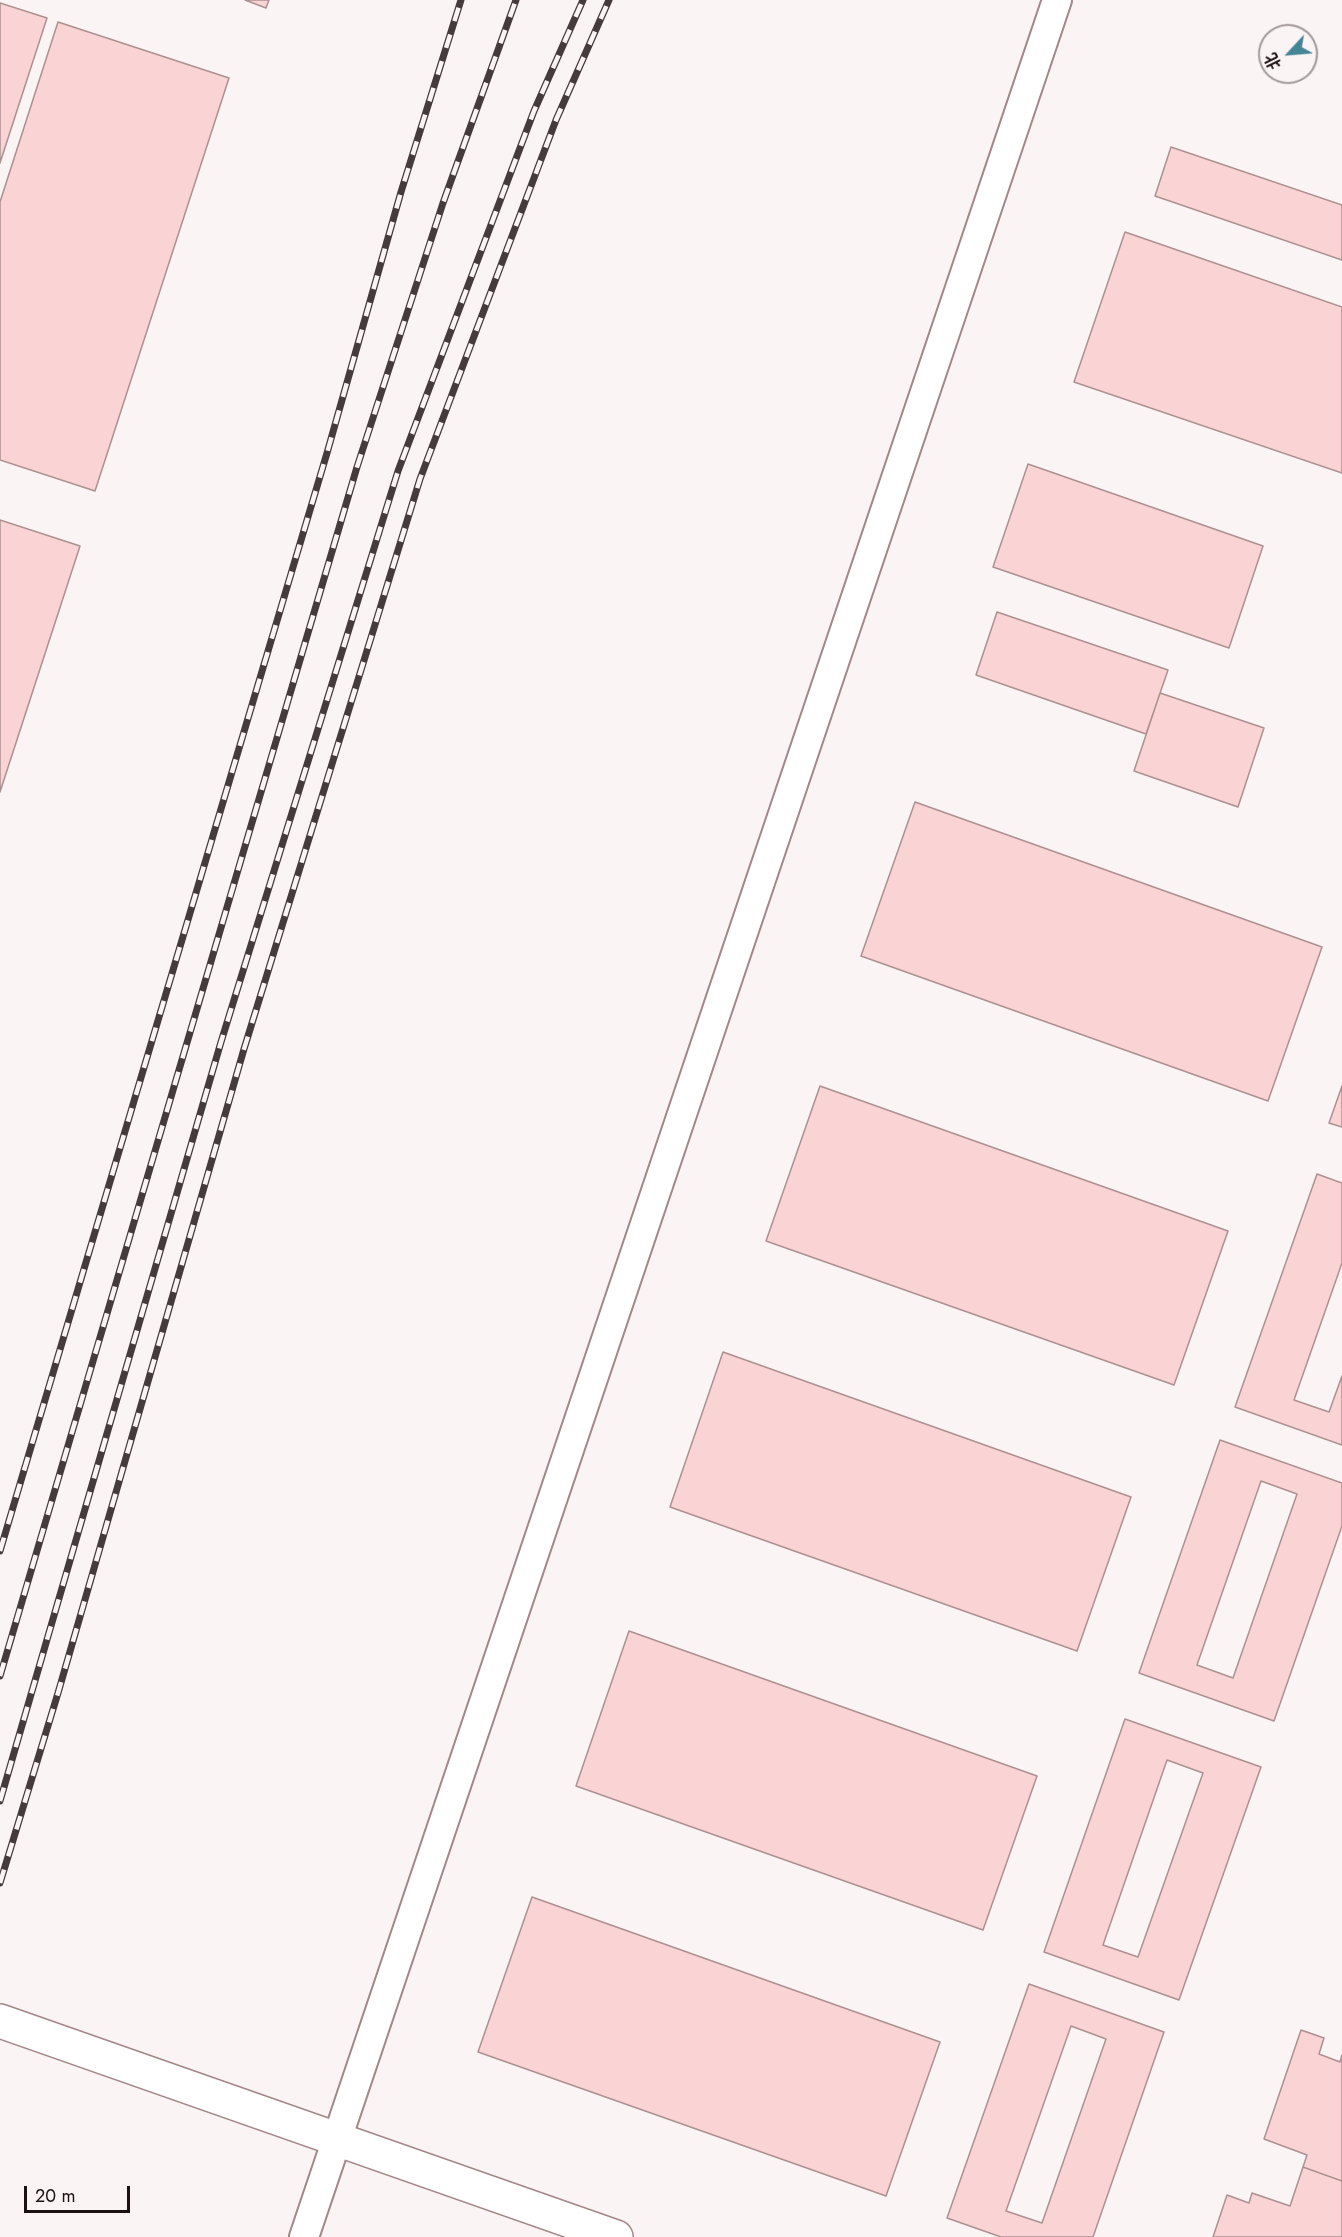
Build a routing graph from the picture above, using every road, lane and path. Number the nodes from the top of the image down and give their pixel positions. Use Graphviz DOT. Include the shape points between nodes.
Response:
graph roads {
  1 [pos="1057,0"];
  2 [pos="0,2021"];
  3 [pos="338,2139"];
  4 [pos="304,2237"];
  5 [pos="616,2237"];
  1 -- 3 [label="street"];
  2 -- 3 [label="street"];
  3 -- 4 [label="street"];
  3 -- 5 [label="street"];
}
